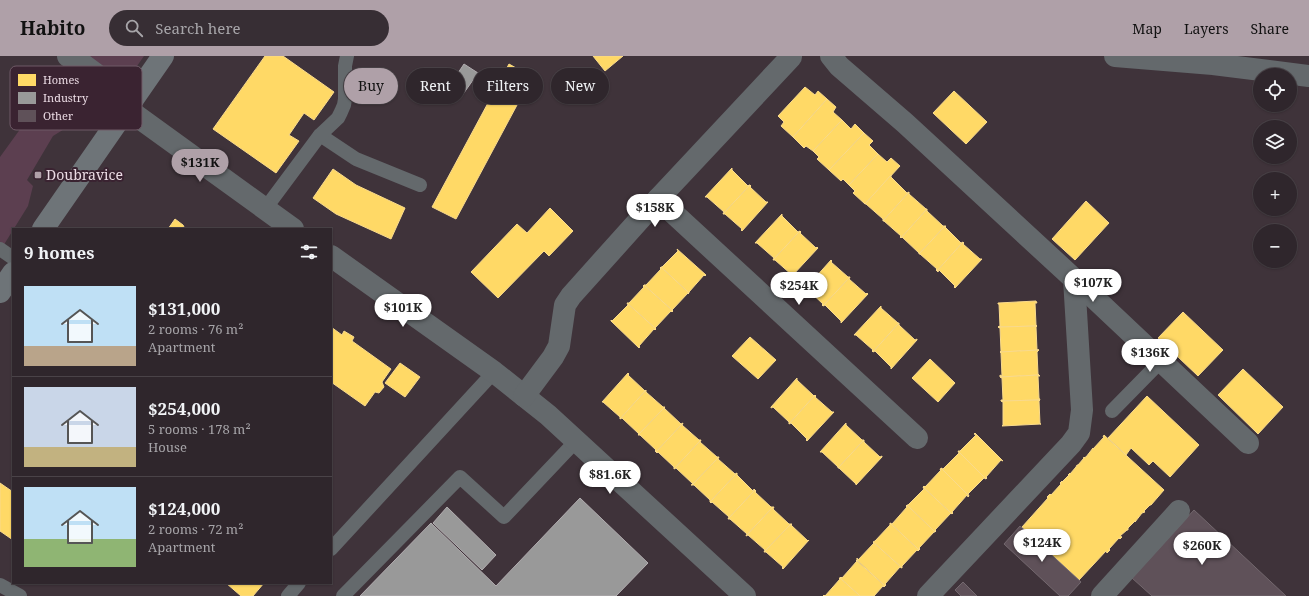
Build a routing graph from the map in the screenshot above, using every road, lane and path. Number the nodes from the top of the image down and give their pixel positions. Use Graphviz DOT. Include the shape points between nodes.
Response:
graph roads {
  1 [pos="68,56"];
  2 [pos="163,56"];
  3 [pos="347,56"];
  4 [pos="831,56"];
  5 [pos="1115,56"];
  6 [pos="791,57"];
  7 [pos="84,66"];
  8 [pos="1309,76"];
  9 [pos="142,86"];
  10 [pos="142,115"];
  11 [pos="112,130"];
  12 [pos="320,135"];
  13 [pos="420,185"];
  14 [pos="658,199"];
  15 [pos="265,209"];
  16 [pos="44,228"];
  17 [pos="292,228"];
  18 [pos="0,249"];
  19 [pos="12,257"];
  20 [pos="332,257"];
  21 [pos="12,274"];
  22 [pos="1074,279"];
  23 [pos="0,292"];
  24 [pos="1161,361"];
  25 [pos="494,372"];
  26 [pos="524,396"];
  27 [pos="1112,410"];
  28 [pos="917,438"];
  29 [pos="576,441"];
  30 [pos="1248,443"];
  31 [pos="1179,511"];
  32 [pos="332,548"];
  33 [pos="299,584"];
  34 [pos="0,585"];
  35 [pos="20,596"];
  36 [pos="288,596"];
  37 [pos="343,596"];
  38 [pos="745,596"];
  39 [pos="928,596"];
  40 [pos="1102,596"];
  1 -- 7 [label="street"];
  2 -- 9 [label="street"];
  3 -- 12 [label="lane" via="344,105 338,118"];
  4 -- 22 [label="street"];
  5 -- 8 [label="street" via="1213,64"];
  6 -- 14 [label="street"];
  10 -- 15 [label="street"];
  11 -- 16 [label="street"];
  12 -- 13 [label="lane" via="356,159"];
  12 -- 15 [label="lane"];
  14 -- 26 [label="street" via="571,296 565,305 560,346"];
  14 -- 28 [label="street"];
  15 -- 17 [label="street"];
  18 -- 19 [label="lane"];
  20 -- 25 [label="street"];
  21 -- 23 [label="street"];
  22 -- 24 [label="street"];
  22 -- 39 [label="street" via="1082,410 1079,433"];
  24 -- 27 [label="lane"];
  24 -- 30 [label="street"];
  25 -- 26 [label="street"];
  25 -- 32 [label="lane"];
  26 -- 29 [label="street"];
  29 -- 37 [label="lane" via="504,518 460,477"];
  29 -- 38 [label="street"];
  31 -- 40 [label="street"];
  33 -- 36 [label="lane"];
  34 -- 35 [label="lane"];
}
